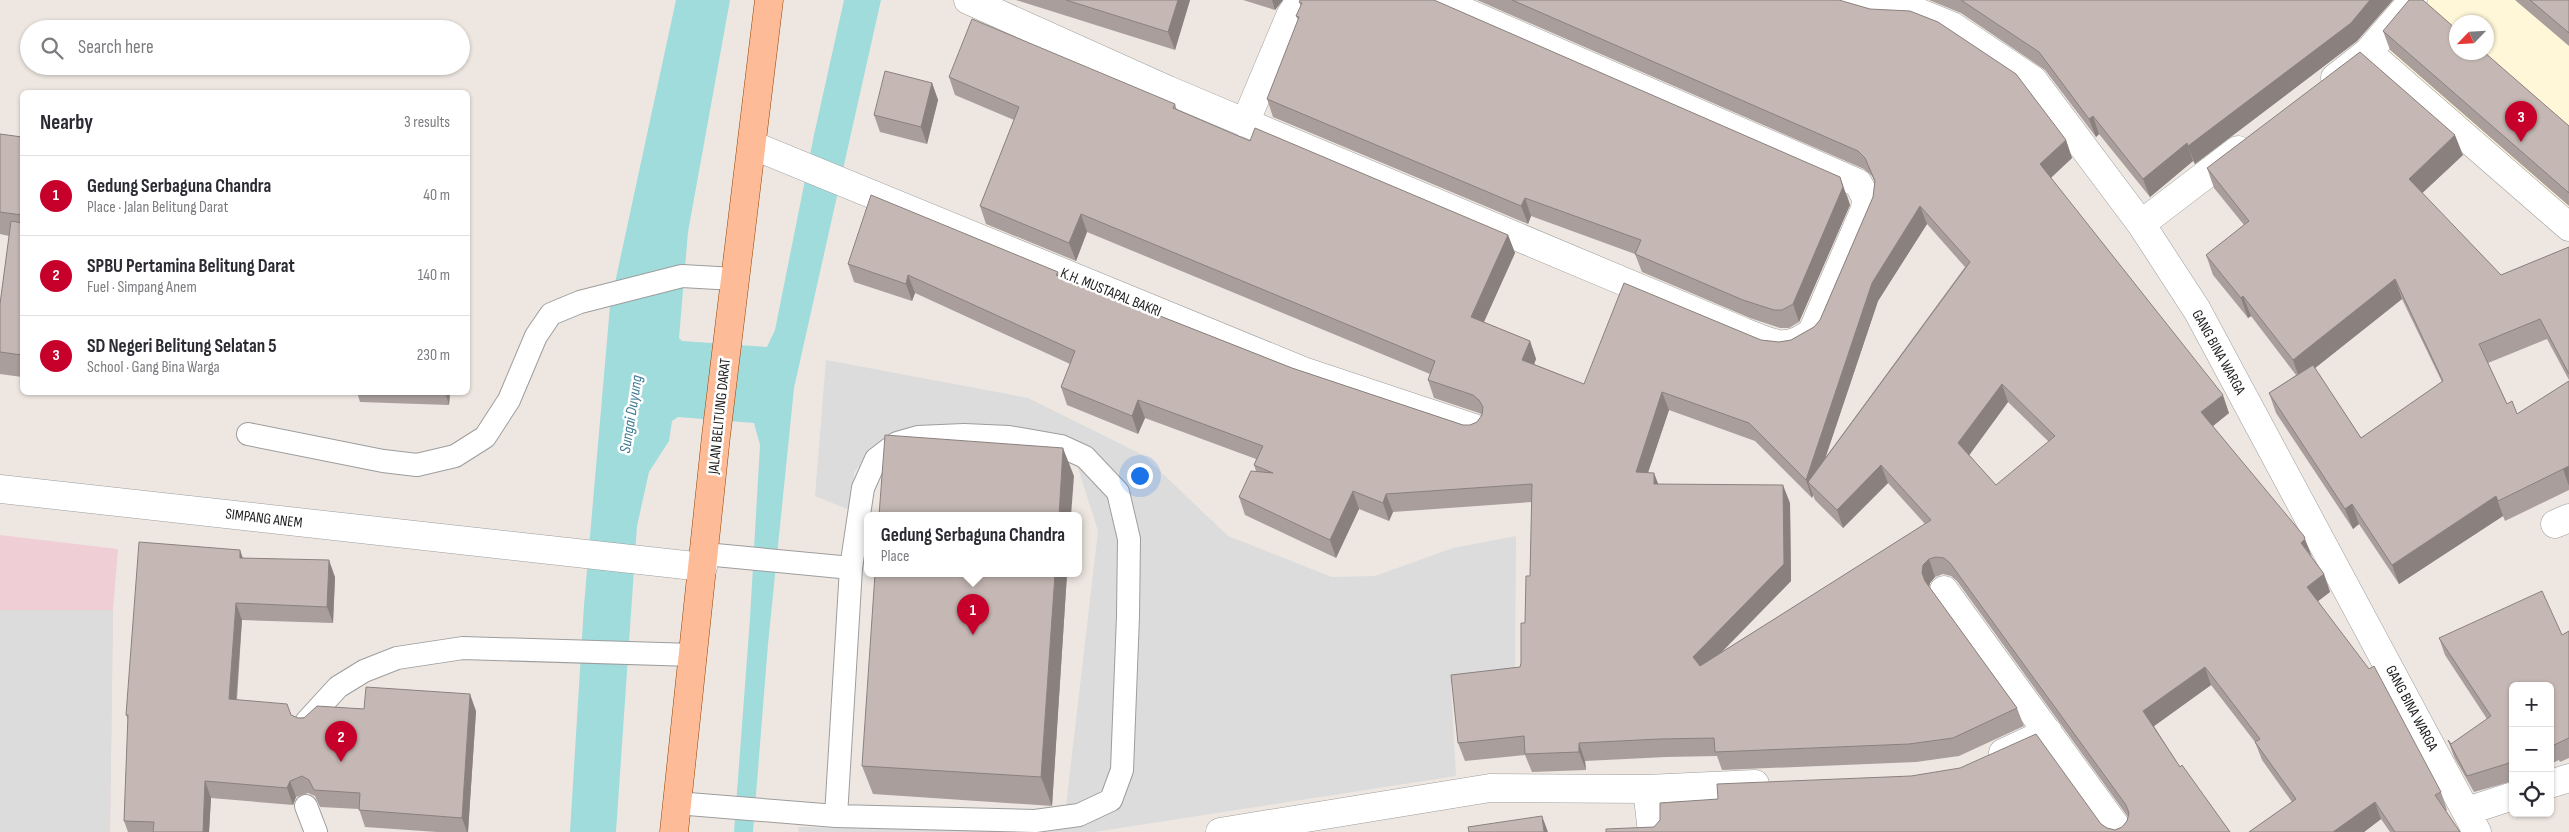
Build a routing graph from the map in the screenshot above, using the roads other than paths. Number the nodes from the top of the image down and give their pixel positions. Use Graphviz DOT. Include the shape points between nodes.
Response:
graph roads {
  1 [pos="769,0"];
  2 [pos="968,0"];
  3 [pos="1300,0"];
  4 [pos="1438,0"];
  5 [pos="1839,0"];
  6 [pos="2413,0"];
  7 [pos="2368,52"];
  8 [pos="2314,94"];
  9 [pos="1245,123"];
  10 [pos="2259,135"];
  11 [pos="752,146"];
  12 [pos="2141,224"];
  13 [pos="2569,227"];
  14 [pos="735,279"];
  15 [pos="1474,428"];
  16 [pos="248,434"];
  17 [pos="0,489"];
  18 [pos="704,561"];
  19 [pos="851,568"];
  20 [pos="1944,590"];
  21 [pos="693,654"];
  22 [pos="306,722"];
  23 [pos="2048,732"];
  24 [pos="1981,764"];
  25 [pos="2569,778"];
  26 [pos="1782,783"];
  27 [pos="2554,783"];
  28 [pos="1647,789"];
  29 [pos="2509,799"];
  30 [pos="676,803"];
  31 [pos="306,806"];
  32 [pos="836,816"];
  33 [pos="2472,822"];
  34 [pos="316,832"];
  35 [pos="674,832"];
  36 [pos="1220,832"];
  37 [pos="1652,832"];
  38 [pos="2120,832"];
  1 -- 11 [label="main road, JALAN BELITUNG DARAT"];
  2 -- 9 [label="street"];
  3 -- 9 [label="street" via="1290,16"];
  4 -- 9 [label="street" via="1858,183 1866,198 1865,209 1812,332 1798,343 1778,345"];
  5 -- 12 [label="street, GANG BINA WARGA" via="1877,11 1920,13 1952,26 2033,80"];
  6 -- 7 [label="street"];
  7 -- 8 [label="street"];
  7 -- 13 [label="street"];
  10 -- 12 [label="street"];
  11 -- 14 [label="main road, JALAN BELITUNG DARAT"];
  11 -- 15 [label="street, K.H. MUSTAPAL BAKRI" via="1303,371"];
  12 -- 33 [label="street, GANG BINA WARGA" via="2197,310"];
  14 -- 16 [label="lane" via="682,276 580,302 551,314 536,336 509,400 485,438 455,456 416,465"];
  14 -- 18 [label="main road, JALAN BELITUNG DARAT"];
  17 -- 18 [label="street, SIMPANG ANEM" via="644,561"];
  18 -- 19 [label="lane"];
  18 -- 21 [label="main road, JALAN BELITUNG DARAT"];
  19 -- 32 [label="lane"];
  19 -- 32 [label="lane" via="863,488 876,459 897,443 918,437 1009,437 1061,446 1085,457 1118,492 1129,540 1122,770 1111,800 1079,815 1035,821"];
  20 -- 23 [label="street"];
  21 -- 22 [label="lane" via="463,648 397,658 364,671 338,687"];
  21 -- 30 [label="main road, JALAN BELITUNG DARAT"];
  23 -- 24 [label="street"];
  23 -- 38 [label="street"];
  25 -- 27 [label="street"];
  26 -- 28 [label="street"];
  28 -- 36 [label="street" via="1490,788"];
  28 -- 37 [label="street"];
  29 -- 33 [label="street"];
  30 -- 32 [label="lane"];
  30 -- 35 [label="main road, JALAN BELITUNG DARAT"];
  31 -- 34 [label="lane"];
}
